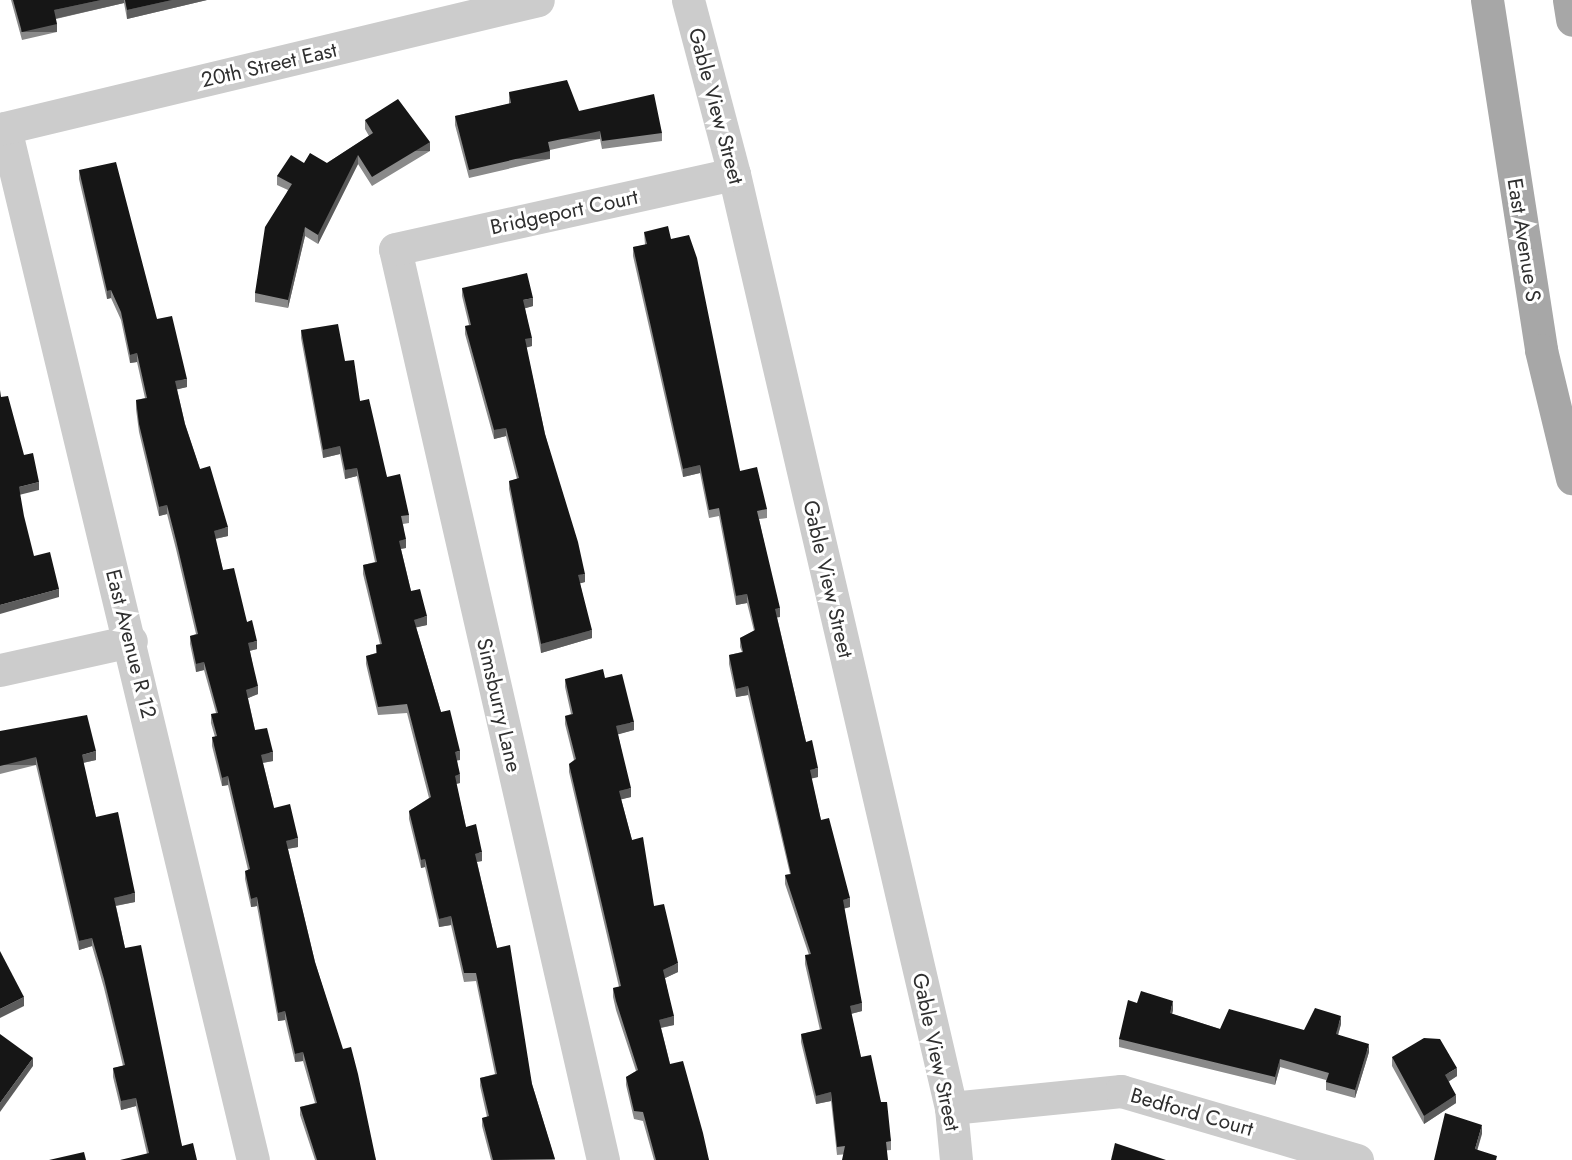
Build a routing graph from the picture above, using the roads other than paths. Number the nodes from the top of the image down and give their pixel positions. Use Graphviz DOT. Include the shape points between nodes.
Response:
graph roads {
  1 [pos="538,0"];
  2 [pos="688,0"];
  3 [pos="1487,0"];
  4 [pos="1569,0"];
  5 [pos="1572,20"];
  6 [pos="3,128"];
  7 [pos="734,174"];
  8 [pos="395,249"];
  9 [pos="1572,478"];
  10 [pos="130,641"];
  11 [pos="0,670"];
  12 [pos="951,1108"];
  13 [pos="254,1160"];
  14 [pos="603,1160"];
  15 [pos="956,1160"];
  16 [pos="1357,1160"];
  1 -- 6 [label="street, 20th Street East"];
  2 -- 7 [label="street, Gable View Street"];
  3 -- 9 [label="main road, East Avenue S" via="1541,350"];
  4 -- 5 [label="main road"];
  6 -- 10 [label="street, East Avenue R 12"];
  7 -- 8 [label="street, Bridgeport Court"];
  7 -- 12 [label="street, Gable View Street"];
  8 -- 14 [label="street, Simsburry Lane"];
  10 -- 11 [label="street"];
  10 -- 13 [label="street, East Avenue R 12"];
  12 -- 15 [label="street, Gable View Street"];
  12 -- 16 [label="street, Bedford Court" via="1121,1091"];
}
